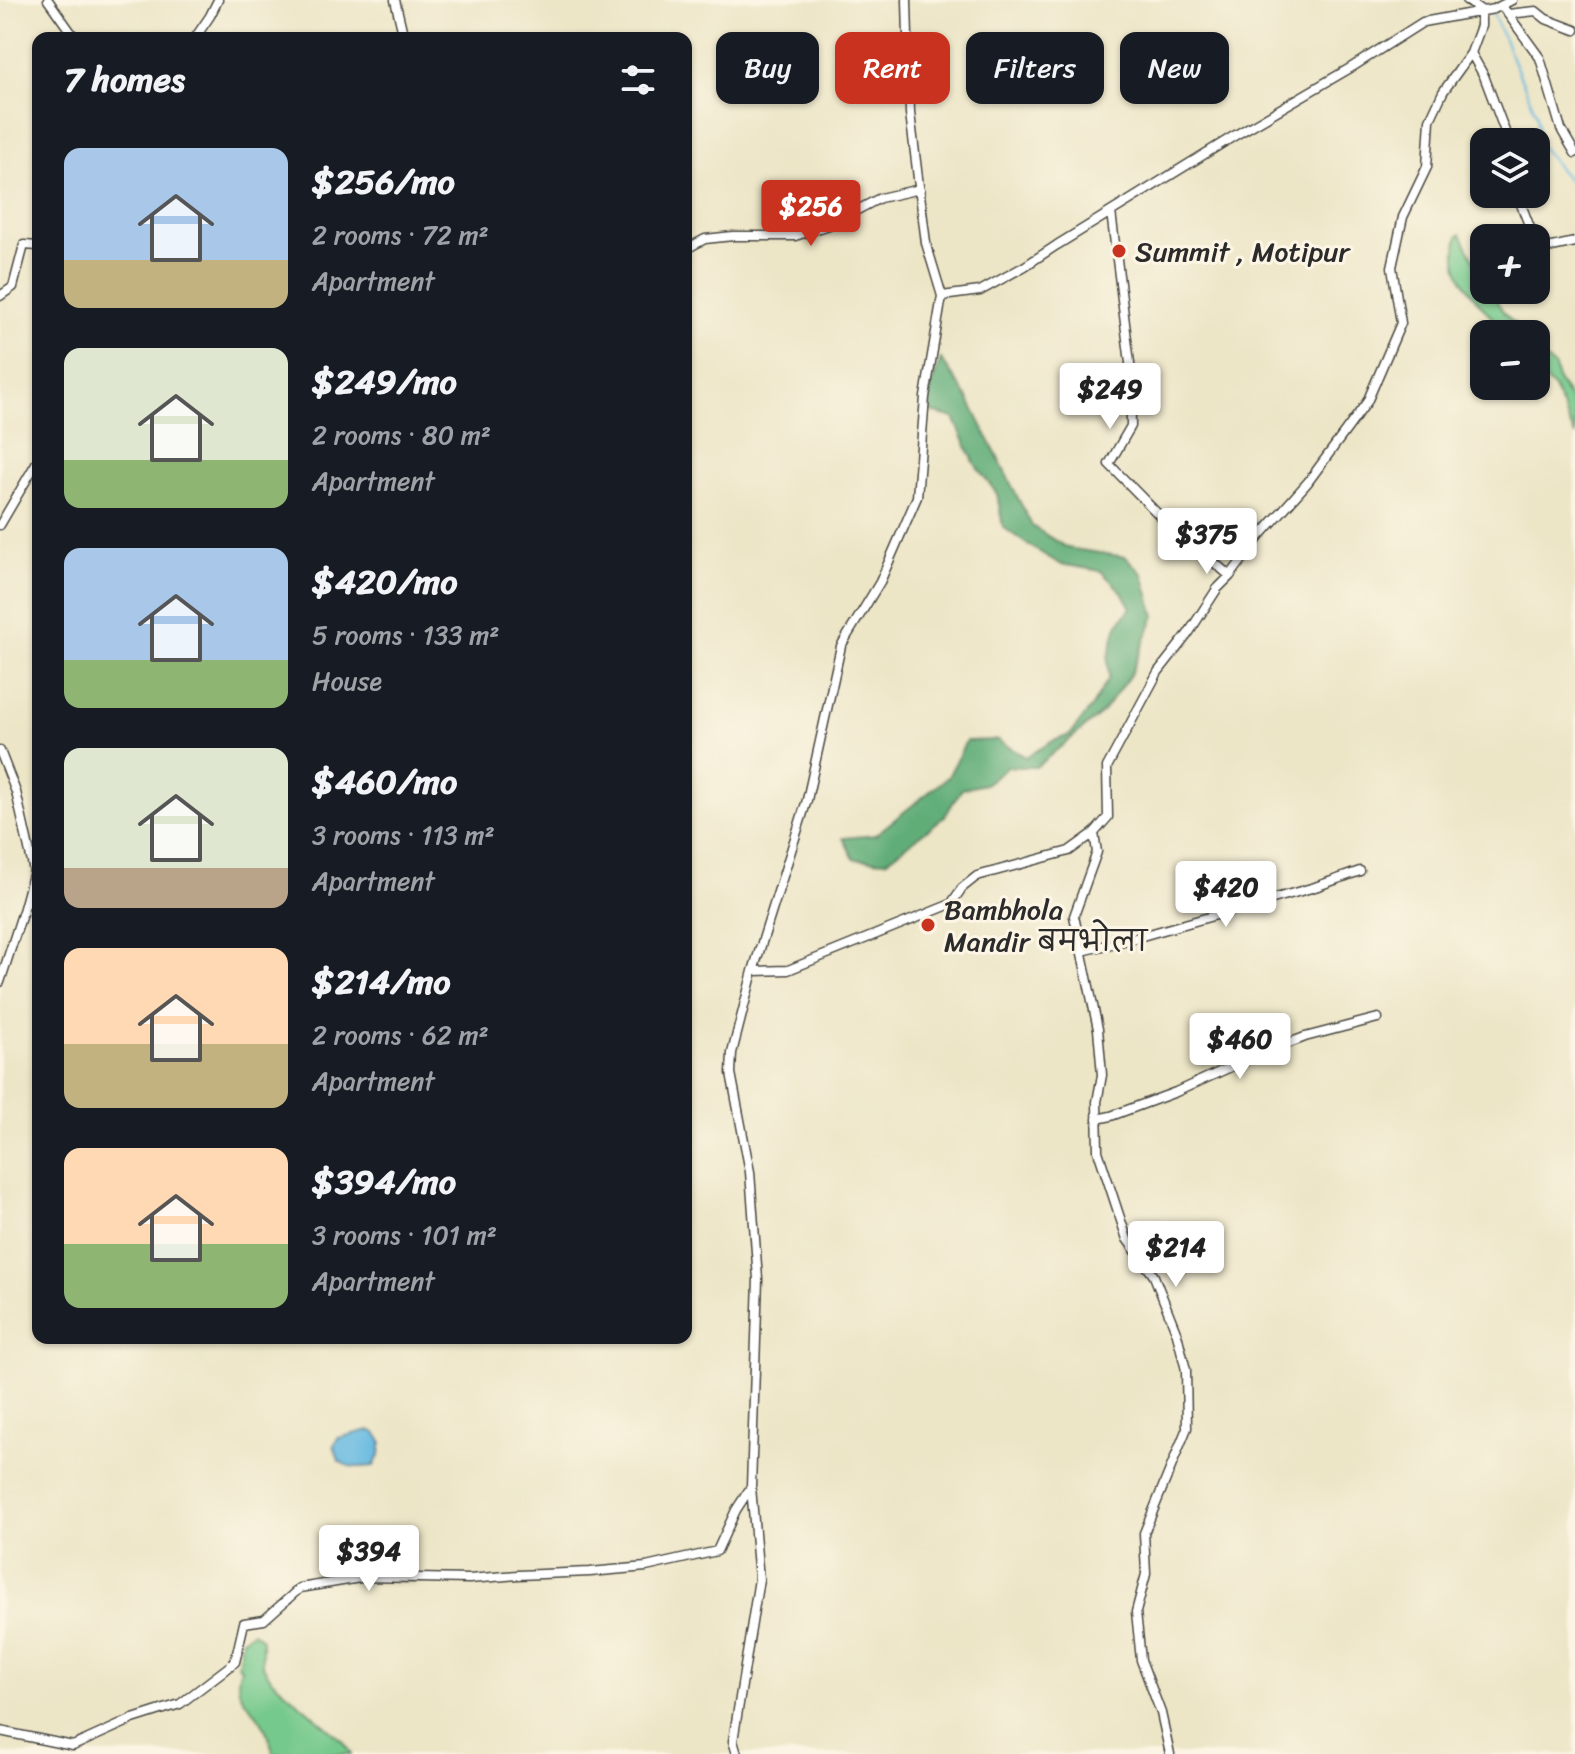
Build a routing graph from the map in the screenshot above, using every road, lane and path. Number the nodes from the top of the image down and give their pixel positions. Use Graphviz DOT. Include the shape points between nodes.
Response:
graph roads {
  1 [pos="48,0"];
  2 [pos="218,0"];
  3 [pos="395,0"];
  4 [pos="907,0"];
  5 [pos="1466,0"];
  6 [pos="1512,0"];
  7 [pos="1495,10"];
  8 [pos="1575,30"];
  9 [pos="71,32"];
  10 [pos="199,32"];
  11 [pos="403,32"];
  12 [pos="1471,53"];
  13 [pos="1504,128"];
  14 [pos="1575,153"];
  15 [pos="920,189"];
  16 [pos="1111,212"];
  17 [pos="1575,242"];
  18 [pos="32,246"];
  19 [pos="692,246"];
  20 [pos="1550,247"];
  21 [pos="0,296"];
  22 [pos="942,296"];
  23 [pos="32,470"];
  24 [pos="0,525"];
  25 [pos="1230,576"];
  26 [pos="0,751"];
  27 [pos="1094,833"];
  28 [pos="32,862"];
  29 [pos="1360,871"];
  30 [pos="32,886"];
  31 [pos="1082,951"];
  32 [pos="753,971"];
  33 [pos="0,982"];
  34 [pos="1378,1018"];
  35 [pos="1097,1119"];
  36 [pos="751,1487"];
  37 [pos="0,1731"];
  38 [pos="737,1754"];
  39 [pos="1170,1754"];
  1 -- 9 [label="street"];
  2 -- 10 [label="street"];
  3 -- 11 [label="street"];
  4 -- 15 [label="street" via="908,93"];
  5 -- 7 [label="street"];
  6 -- 7 [label="street"];
  7 -- 8 [label="street" via="1536,11"];
  7 -- 12 [label="street" via="1481,26"];
  7 -- 14 [label="street" via="1540,58 1561,129"];
  7 -- 16 [label="street" via="1423,22"];
  12 -- 13 [label="street"];
  12 -- 25 [label="street" via="1430,120 1427,167 1403,217 1392,267 1401,323 1367,402"];
  15 -- 19 [label="street" via="880,198 795,236 733,236"];
  15 -- 22 [label="street" via="926,243"];
  16 -- 22 [label="street" via="980,291"];
  16 -- 25 [label="street" via="1130,363 1131,426 1109,464"];
  17 -- 20 [label="street"];
  18 -- 21 [label="street" via="24,245 13,287"];
  22 -- 32 [label="street" via="925,397 917,497 880,582 841,646 807,800"];
  23 -- 24 [label="street"];
  25 -- 27 [label="street" via="1158,672 1107,767 1108,817"];
  26 -- 28 [label="street" via="16,792"];
  27 -- 31 [label="street" via="1097,852 1074,916"];
  27 -- 32 [label="street" via="1069,851 977,876 951,904 841,949 788,970"];
  29 -- 31 [label="street"];
  30 -- 33 [label="street"];
  31 -- 35 [label="street" via="1101,1060"];
  32 -- 36 [label="street" via="731,1073 750,1172 758,1279"];
  34 -- 35 [label="street" via="1305,1037"];
  35 -- 39 [label="street" via="1098,1151 1127,1239 1154,1276 1186,1370 1187,1428 1144,1533 1146,1574 1136,1612 1141,1660"];
  36 -- 37 [label="street" via="717,1551 646,1567 590,1572 469,1579 366,1577 300,1588 264,1620 244,1623 235,1662 180,1704 73,1746"];
  36 -- 38 [label="street" via="759,1579 733,1741"];
}
